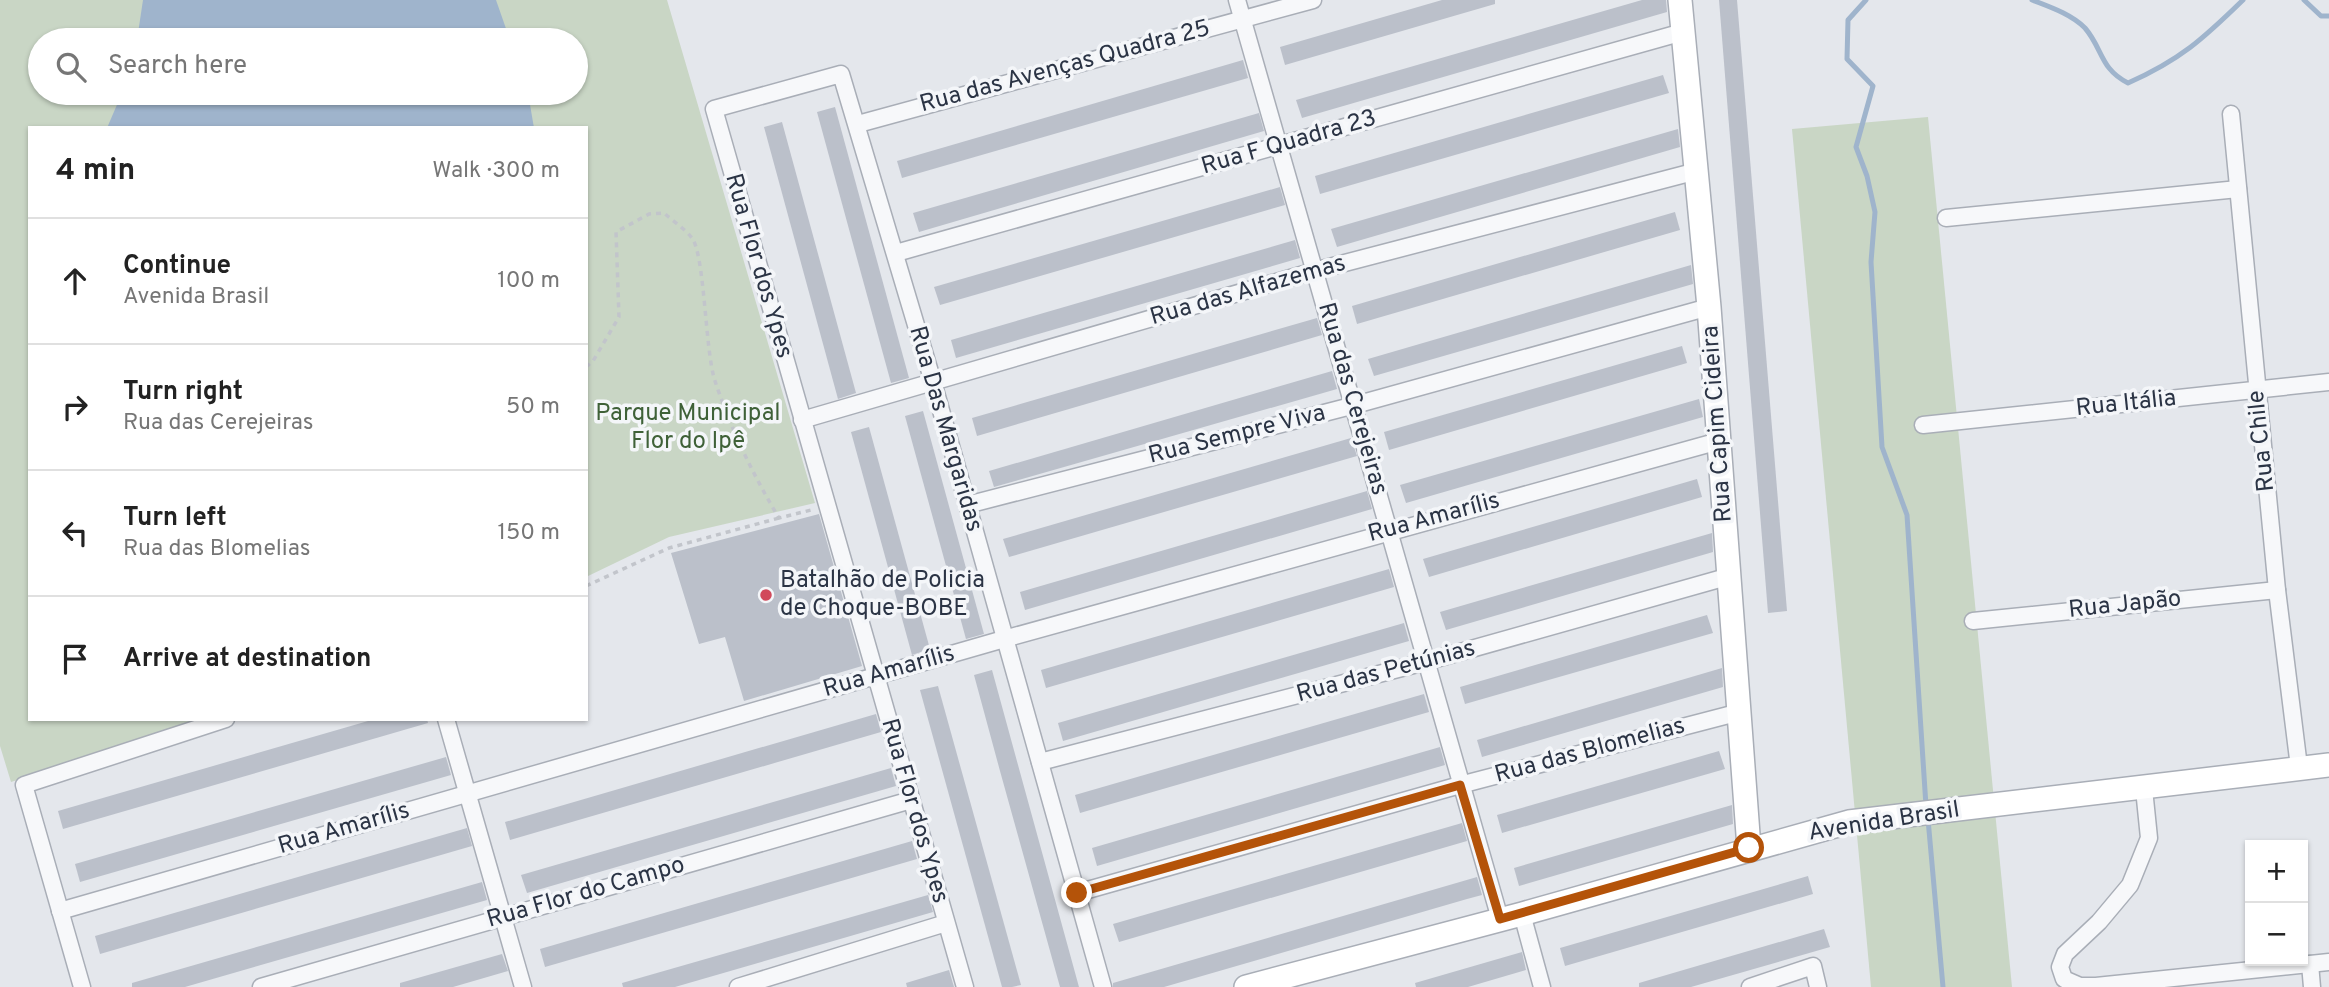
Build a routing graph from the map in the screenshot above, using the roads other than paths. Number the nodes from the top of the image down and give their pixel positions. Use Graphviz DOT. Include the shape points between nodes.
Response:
graph roads {
  1 [pos="1237,0"];
  2 [pos="1313,0"];
  3 [pos="1680,0"];
  4 [pos="1242,19"];
  5 [pos="1683,32"];
  6 [pos="841,74"];
  7 [pos="2231,114"];
  8 [pos="858,124"];
  9 [pos="1280,146"];
  10 [pos="1697,171"];
  11 [pos="2238,189"];
  12 [pos="1946,218"];
  13 [pos="896,253"];
  14 [pos="1314,271"];
  15 [pos="1709,307"];
  16 [pos="933,382"];
  17 [pos="2329,382"];
  18 [pos="2257,390"];
  19 [pos="1355,405"];
  20 [pos="802,420"];
  21 [pos="1923,425"];
  22 [pos="1719,441"];
  23 [pos="967,505"];
  24 [pos="1389,530"];
  25 [pos="1730,576"];
  26 [pos="2277,590"];
  27 [pos="1973,621"];
  28 [pos="1004,639"];
  29 [pos="1425,663"];
  30 [pos="876,676"];
  31 [pos="1740,712"];
  32 [pos="220,721"];
  33 [pos="447,721"];
  34 [pos="1040,762"];
  35 [pos="2329,765"];
  36 [pos="2298,767"];
  37 [pos="1460,785"];
  38 [pos="2144,789"];
  39 [pos="467,793"];
  40 [pos="911,800"];
  41 [pos="1749,848"];
  42 [pos="1077,893"];
  43 [pos="60,911"];
  44 [pos="503,917"];
  45 [pos="1511,917"];
  46 [pos="946,923"];
  47 [pos="2329,962"];
  48 [pos="2310,964"];
  49 [pos="2096,986"];
  50 [pos="82,987"];
  51 [pos="261,987"];
  52 [pos="523,987"];
  53 [pos="738,987"];
  54 [pos="965,987"];
  55 [pos="1103,987"];
  56 [pos="1246,987"];
  57 [pos="1542,987"];
  58 [pos="1750,987"];
  59 [pos="1818,987"];
  60 [pos="2312,987"];
  1 -- 4 [label="street, Rua das Cerejeiras"];
  2 -- 4 [label="street, Rua das Avenças Quadra 25"];
  3 -- 5 [label="street, Rua Capim Cideira"];
  4 -- 8 [label="street, Rua das Avenças Quadra 25"];
  4 -- 9 [label="street, Rua das Cerejeiras"];
  5 -- 9 [label="street, Rua F Quadra 23"];
  5 -- 10 [label="street, Rua Capim Cideira"];
  6 -- 8 [label="street, Rua Das Margaridas"];
  6 -- 20 [label="street, Rua Flor dos Ypes" via="714,109"];
  7 -- 11 [label="street, Rua Chile"];
  8 -- 13 [label="street, Rua Das Margaridas"];
  9 -- 13 [label="street, Rua F Quadra 23"];
  9 -- 14 [label="street, Rua das Cerejeiras"];
  10 -- 14 [label="street, Rua das Alfazemas"];
  10 -- 15 [label="street, Rua Capim Cideira"];
  11 -- 12 [label="street"];
  11 -- 18 [label="street, Rua Chile"];
  13 -- 16 [label="street, Rua Das Margaridas"];
  14 -- 16 [label="street, Rua das Alfazemas"];
  14 -- 19 [label="street, Rua das Cerejeiras"];
  15 -- 19 [label="street, Rua Sempre Viva"];
  15 -- 22 [label="street, Rua Capim Cideira"];
  16 -- 20 [label="street, Rua das Alfazemas"];
  16 -- 23 [label="street, Rua Das Margaridas"];
  17 -- 18 [label="street, Rua Itália"];
  18 -- 21 [label="street, Rua Itália"];
  18 -- 26 [label="street, Rua Chile"];
  19 -- 23 [label="street, Rua Sempre Viva"];
  19 -- 24 [label="street, Rua das Cerejeiras"];
  20 -- 30 [label="street, Rua Flor dos Ypes"];
  22 -- 24 [label="street, Rua Amarílis"];
  22 -- 25 [label="street, Rua Capim Cideira"];
  23 -- 28 [label="street, Rua Das Margaridas"];
  24 -- 28 [label="street, Rua Amarílis"];
  24 -- 29 [label="street, Rua das Cerejeiras"];
  25 -- 29 [label="street, Rua das Petúnias"];
  25 -- 31 [label="street, Rua Capim Cideira"];
  26 -- 27 [label="street, Rua Japão"];
  26 -- 36 [label="street, Rua Chile"];
  28 -- 30 [label="street, Rua Amarílis"];
  28 -- 34 [label="street, Rua Das Margaridas"];
  29 -- 34 [label="street, Rua das Petúnias"];
  29 -- 37 [label="street, Rua das Cerejeiras"];
  30 -- 39 [label="street, Rua Amarílis"];
  30 -- 40 [label="street, Rua Flor dos Ypes"];
  31 -- 37 [label="street, Rua das Blomelias"];
  31 -- 41 [label="street, Rua Capim Cideira"];
  32 -- 43 [label="street" via="24,785"];
  33 -- 39 [label="street"];
  34 -- 42 [label="street, Rua Das Margaridas"];
  35 -- 36 [label="street, Avenida Brasil"];
  36 -- 38 [label="street, Avenida Brasil"];
  37 -- 42 [label="street, Rua das Blomelias"];
  37 -- 45 [label="street, Rua das Cerejeiras"];
  38 -- 41 [label="street, Avenida Brasil" via="1849,822"];
  38 -- 49 [label="street" via="2149,838 2130,885 2065,954 2060,967 2064,979"];
  39 -- 43 [label="street, Rua Amarílis"];
  39 -- 44 [label="street"];
  40 -- 44 [label="street, Rua Flor do Campo"];
  40 -- 46 [label="street, Rua Flor dos Ypes"];
  41 -- 45 [label="street, Avenida Brasil"];
  42 -- 55 [label="street, Rua Das Margaridas"];
  43 -- 50 [label="street"];
  44 -- 51 [label="street, Rua Flor do Campo"];
  44 -- 52 [label="street"];
  45 -- 56 [label="street, Avenida Brasil"];
  45 -- 57 [label="street, Rua das Cerejeiras"];
  46 -- 53 [label="street"];
  46 -- 54 [label="street, Rua Flor dos Ypes"];
  47 -- 48 [label="street"];
  48 -- 49 [label="street"];
  48 -- 60 [label="street"];
  58 -- 59 [label="street" via="1813,967"];
}
